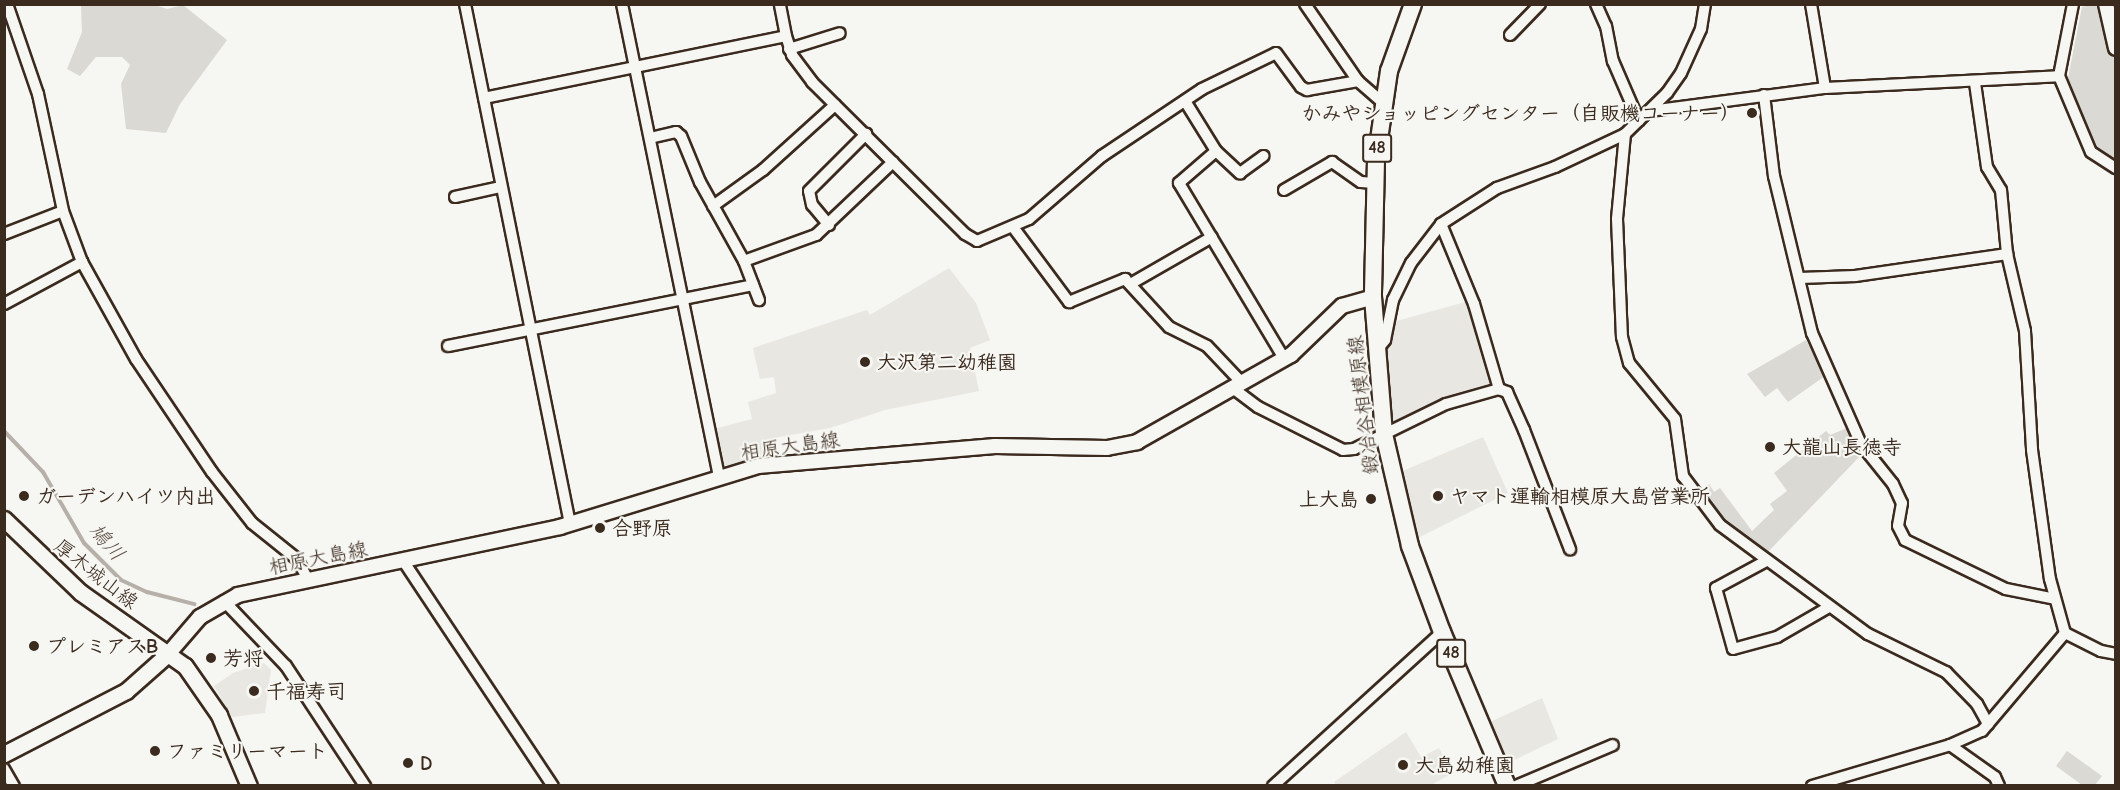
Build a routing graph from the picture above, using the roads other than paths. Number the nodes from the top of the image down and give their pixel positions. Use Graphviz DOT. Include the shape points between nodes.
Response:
graph roads {
  1 [pos="8,4"];
  2 [pos="465,4"];
  3 [pos="622,4"];
  4 [pos="780,4"];
  5 [pos="1305,4"];
  6 [pos="1413,4"];
  7 [pos="1540,4"];
  8 [pos="1596,4"];
  9 [pos="1705,4"];
  10 [pos="1811,4"];
  11 [pos="2073,4"];
  12 [pos="2106,4"];
  13 [pos="840,33"];
  14 [pos="1510,35"];
  15 [pos="786,36"];
  16 [pos="2115,48"];
  17 [pos="789,49"];
  18 [pos="635,66"];
  19 [pos="2059,76"];
  20 [pos="1358,81"];
  21 [pos="1975,83"];
  22 [pos="1825,88"];
  23 [pos="1764,95"];
  24 [pos="484,98"];
  25 [pos="1185,102"];
  26 [pos="1382,102"];
  27 [pos="835,105"];
  28 [pos="1650,111"];
  29 [pos="1639,122"];
  30 [pos="1625,134"];
  31 [pos="866,135"];
  32 [pos="650,138"];
  33 [pos="1216,151"];
  34 [pos="1263,156"];
  35 [pos="893,162"];
  36 [pos="2115,168"];
  37 [pos="1375,183"];
  38 [pos="501,187"];
  39 [pos="1284,190"];
  40 [pos="454,197"];
  41 [pos="714,206"];
  42 [pos="63,211"];
  43 [pos="1441,224"];
  44 [pos="829,225"];
  45 [pos="1013,227"];
  46 [pos="4,234"];
  47 [pos="1212,237"];
  48 [pos="2007,254"];
  49 [pos="744,261"];
  50 [pos="82,262"];
  51 [pos="1800,278"];
  52 [pos="1132,283"];
  53 [pos="753,285"];
  54 [pos="1373,297"];
  55 [pos="682,298"];
  56 [pos="759,300"];
  57 [pos="4,304"];
  58 [pos="531,329"];
  59 [pos="448,346"];
  60 [pos="1377,350"];
  61 [pos="1284,360"];
  62 [pos="1238,386"];
  63 [pos="1499,389"];
  64 [pos="1384,434"];
  65 [pos="719,478"];
  66 [pos="4,519"];
  67 [pos="570,524"];
  68 [pos="1570,549"];
  69 [pos="1766,561"];
  70 [pos="404,562"];
  71 [pos="308,580"];
  72 [pos="2055,599"];
  73 [pos="224,601"];
  74 [pos="1830,607"];
  75 [pos="1442,632"];
  76 [pos="2066,633"];
  77 [pos="169,653"];
  78 [pos="2115,654"];
  79 [pos="1989,724"];
  80 [pos="1613,745"];
  81 [pos="1950,745"];
  82 [pos="4,754"];
  83 [pos="4,769"];
  84 [pos="249,785"];
  85 [pos="14,786"];
  86 [pos="365,786"];
  87 [pos="553,786"];
  88 [pos="1273,786"];
  89 [pos="1507,786"];
  90 [pos="1516,786"];
  91 [pos="1812,786"];
  92 [pos="1999,786"];
  1 -- 42 [label="street" via="41,104"];
  2 -- 24 [label="street"];
  3 -- 18 [label="street"];
  4 -- 15 [label="street"];
  5 -- 20 [label="street"];
  6 -- 26 [label="main road, 鍛冶谷相模原線 / 48"];
  7 -- 14 [label="street"];
  8 -- 29 [label="street"];
  9 -- 28 [label="street" via="1701,29 1681,73"];
  10 -- 22 [label="street"];
  11 -- 19 [label="street"];
  12 -- 16 [label="street"];
  13 -- 17 [label="street"];
  15 -- 17 [label="street"];
  15 -- 18 [label="street"];
  17 -- 27 [label="street"];
  18 -- 24 [label="street"];
  18 -- 32 [label="street"];
  19 -- 21 [label="street"];
  19 -- 36 [label="street" via="2091,152"];
  20 -- 25 [label="street" via="1307,90 1300,87 1276,53 1227,75"];
  20 -- 26 [label="street"];
  21 -- 22 [label="street" via="1924,81 1884,87"];
  21 -- 48 [label="street" via="1987,167 2001,190"];
  22 -- 23 [label="street"];
  23 -- 28 [label="street"];
  23 -- 51 [label="street" via="1774,176"];
  24 -- 38 [label="street"];
  25 -- 33 [label="street"];
  25 -- 45 [label="street" via="1102,156 1029,219"];
  26 -- 37 [label="main road, 鍛冶谷相模原線 / 48"];
  27 -- 31 [label="street"];
  27 -- 41 [label="street" via="763,170"];
  28 -- 29 [label="street"];
  29 -- 30 [label="street"];
  30 -- 43 [label="street" via="1565,163 1497,188"];
  30 -- 69 [label="street" via="1617,219 1623,337 1629,363 1675,419 1683,476 1703,507"];
  31 -- 35 [label="street"];
  31 -- 44 [label="street" via="810,191 812,205"];
  32 -- 41 [label="street" via="676,132 681,136"];
  32 -- 55 [label="street"];
  33 -- 34 [label="street" via="1240,173"];
  33 -- 47 [label="street" via="1179,183"];
  35 -- 44 [label="street"];
  35 -- 45 [label="street" via="971,239 984,240"];
  37 -- 39 [label="street" via="1361,182 1332,162"];
  37 -- 54 [label="main road, 鍛冶谷相模原線 / 48"];
  38 -- 40 [label="street"];
  38 -- 58 [label="street"];
  41 -- 49 [label="street"];
  42 -- 46 [label="street"];
  42 -- 50 [label="street"];
  43 -- 60 [label="street" via="1411,263 1393,300 1385,339"];
  43 -- 63 [label="street" via="1474,304"];
  44 -- 49 [label="street" via="806,240"];
  45 -- 52 [label="street" via="1069,302 1116,280"];
  47 -- 52 [label="street"];
  47 -- 61 [label="street"];
  48 -- 51 [label="street" via="1855,276"];
  48 -- 72 [label="street" via="2027,342 2032,450"];
  49 -- 53 [label="street"];
  50 -- 57 [label="street"];
  50 -- 71 [label="street" via="136,359 212,472 252,523 297,559"];
  51 -- 72 [label="street" via="1812,333 1848,416 1861,444 1893,484 1902,503 1898,526 1905,540 2006,589"];
  52 -- 62 [label="street" via="1169,327 1207,346"];
  53 -- 55 [label="street"];
  53 -- 56 [label="street"];
  54 -- 60 [label="main road, 鍛冶谷相模原線 / 48"];
  54 -- 61 [label="street, 相原大島線" via="1334,312 1301,348"];
  55 -- 58 [label="street"];
  55 -- 65 [label="street"];
  58 -- 59 [label="street"];
  58 -- 67 [label="street"];
  60 -- 64 [label="main road, 鍛冶谷相模原線 / 48"];
  61 -- 62 [label="street, 相原大島線"];
  62 -- 64 [label="street" via="1258,407 1343,450 1354,449"];
  62 -- 65 [label="street, 相原大島線" via="1147,437 1125,445 995,446 794,462 758,466"];
  63 -- 64 [label="street" via="1446,405"];
  63 -- 68 [label="street" via="1507,392 1524,430"];
  64 -- 75 [label="main road, 鍛冶谷相模原線 / 48" via="1402,519"];
  65 -- 67 [label="street, 相原大島線"];
  66 -- 77 [label="main road, 厚木城山線" via="80,592"];
  67 -- 70 [label="street, 相原大島線"];
  69 -- 74 [label="street"];
  69 -- 74 [label="street" via="1716,588 1733,650 1777,637"];
  70 -- 71 [label="street, 相原大島線"];
  70 -- 87 [label="street"];
  71 -- 73 [label="street, 相原大島線"];
  72 -- 76 [label="street"];
  73 -- 77 [label="street, 相原大島線" via="200,617"];
  73 -- 86 [label="street" via="286,666"];
  74 -- 79 [label="street" via="1868,634 1946,672 1977,704"];
  75 -- 88 [label="street"];
  75 -- 89 [label="main road, 鍛冶谷相模原線 / 48"];
  76 -- 78 [label="street"];
  76 -- 79 [label="street"];
  77 -- 82 [label="main road" via="126,691"];
  77 -- 84 [label="main road, 厚木城山線" via="185,666 215,708"];
  79 -- 81 [label="street"];
  80 -- 90 [label="street"];
  81 -- 91 [label="street"];
  81 -- 92 [label="street" via="1995,777"];
  83 -- 85 [label="street"];
}
